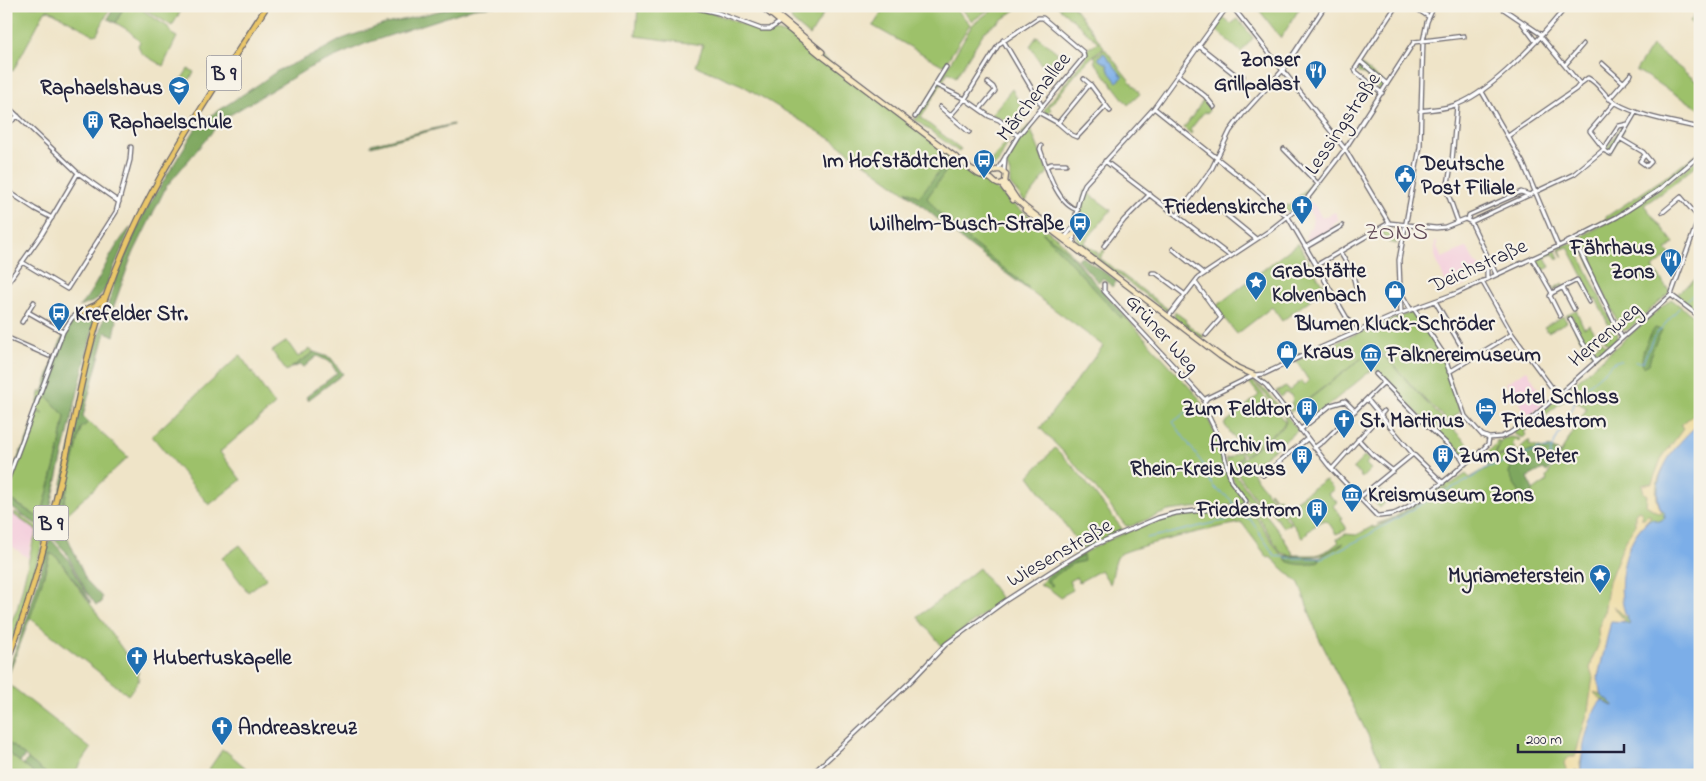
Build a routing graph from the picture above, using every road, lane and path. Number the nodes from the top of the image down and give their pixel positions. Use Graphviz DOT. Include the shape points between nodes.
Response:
graph roads {
  1 [pos="267,6"];
  2 [pos="688,6"];
  3 [pos="761,6"];
  4 [pos="766,6"];
  5 [pos="1325,6"];
  6 [pos="1396,6"];
  7 [pos="1413,6"];
  8 [pos="1434,6"];
  9 [pos="1500,6"];
  10 [pos="1229,7"];
  11 [pos="1562,13"];
  12 [pos="1429,17"];
  13 [pos="1520,20"];
  14 [pos="782,22"];
  15 [pos="1542,36"];
  16 [pos="1464,37"];
  17 [pos="1004,40"];
  18 [pos="1423,41"];
  19 [pos="1536,42"];
  20 [pos="1583,44"];
  21 [pos="1199,46"];
  22 [pos="1360,62"];
  23 [pos="1602,63"];
  24 [pos="1565,65"];
  25 [pos="946,67"];
  26 [pos="1283,70"];
  27 [pos="1631,74"];
  28 [pos="1178,75"];
  29 [pos="1243,76"];
  30 [pos="1084,78"];
  31 [pos="988,83"];
  32 [pos="1624,83"];
  33 [pos="936,84"];
  34 [pos="1090,84"];
  35 [pos="1388,84"];
  36 [pos="1580,84"];
  37 [pos="1482,92"];
  38 [pos="1382,93"];
  39 [pos="965,98"];
  40 [pos="1609,99"];
  41 [pos="1615,102"];
  42 [pos="6,105"];
  43 [pos="1457,105"];
  44 [pos="1042,106"];
  45 [pos="1106,106"];
  46 [pos="940,107"];
  47 [pos="1154,108"];
  48 [pos="1214,108"];
  49 [pos="980,109"];
  50 [pos="1110,111"];
  51 [pos="1420,111"];
  52 [pos="1038,112"];
  53 [pos="1635,113"];
  54 [pos="18,116"];
  55 [pos="950,116"];
  56 [pos="915,117"];
  57 [pos="1058,122"];
  58 [pos="1629,123"];
  59 [pos="6,125"];
  60 [pos="1700,128"];
  61 [pos="969,132"];
  62 [pos="1018,136"];
  63 [pos="1508,136"];
  64 [pos="1621,139"];
  65 [pos="1041,146"];
  66 [pos="131,147"];
  67 [pos="1284,149"];
  68 [pos="1345,149"];
  69 [pos="1604,149"];
  70 [pos="1645,155"];
  71 [pos="1700,155"];
  72 [pos="1216,159"];
  73 [pos="1105,161"];
  74 [pos="1066,164"];
  75 [pos="1047,166"];
  76 [pos="973,170"];
  77 [pos="1001,170"];
  78 [pos="78,173"];
  79 [pos="992,173"];
  80 [pos="991,179"];
  81 [pos="1003,183"];
  82 [pos="1318,184"];
  83 [pos="6,190"];
  84 [pos="1535,193"];
  85 [pos="1150,194"];
  86 [pos="1531,195"];
  87 [pos="119,202"];
  88 [pos="1218,208"];
  89 [pos="1078,210"];
  90 [pos="1663,212"];
  91 [pos="1178,216"];
  92 [pos="1288,217"];
  93 [pos="1699,217"];
  94 [pos="52,218"];
  95 [pos="1470,220"];
  96 [pos="1458,222"];
  97 [pos="1389,223"];
  98 [pos="1076,224"];
  99 [pos="1405,224"];
  100 [pos="1342,226"];
  101 [pos="1074,234"];
  102 [pos="1256,239"];
  103 [pos="1574,239"];
  104 [pos="1066,240"];
  105 [pos="1074,244"];
  106 [pos="1104,246"];
  107 [pos="1558,246"];
  108 [pos="1306,247"];
  109 [pos="1173,249"];
  110 [pos="1340,252"];
  111 [pos="1230,256"];
  112 [pos="1487,258"];
  113 [pos="1532,258"];
  114 [pos="22,262"];
  115 [pos="1316,266"];
  116 [pos="1152,273"];
  117 [pos="1204,274"];
  118 [pos="1496,274"];
  119 [pos="1118,279"];
  120 [pos="1487,279"];
  121 [pos="1482,281"];
  122 [pos="1195,282"];
  123 [pos="1104,284"];
  124 [pos="6,285"];
  125 [pos="1563,288"];
  126 [pos="1400,290"];
  127 [pos="1358,291"];
  128 [pos="1552,293"];
  129 [pos="1184,294"];
  130 [pos="1671,295"];
  131 [pos="105,298"];
  132 [pos="1435,301"];
  133 [pos="34,302"];
  134 [pos="1589,302"];
  135 [pos="90,308"];
  136 [pos="1412,309"];
  137 [pos="1574,309"];
  138 [pos="28,312"];
  139 [pos="80,312"];
  140 [pos="1402,313"];
  141 [pos="100,314"];
  142 [pos="1560,316"];
  143 [pos="1168,317"];
  144 [pos="1700,317"];
  145 [pos="1570,319"];
  146 [pos="22,322"];
  147 [pos="63,332"];
  148 [pos="1355,332"];
  149 [pos="1512,334"];
  150 [pos="1206,335"];
  151 [pos="6,337"];
  152 [pos="1622,338"];
  153 [pos="1460,344"];
  154 [pos="49,356"];
  155 [pos="1596,361"];
  156 [pos="1449,372"];
  157 [pos="1264,374"];
  158 [pos="1376,374"];
  159 [pos="1254,375"];
  160 [pos="1384,382"];
  161 [pos="1266,385"];
  162 [pos="1558,396"];
  163 [pos="1367,399"];
  164 [pos="1205,400"];
  165 [pos="1355,411"];
  166 [pos="1384,411"];
  167 [pos="1381,415"];
  168 [pos="1300,430"];
  169 [pos="1489,438"];
  170 [pos="1307,439"];
  171 [pos="1358,439"];
  172 [pos="1314,448"];
  173 [pos="1413,454"];
  174 [pos="1466,463"];
  175 [pos="1255,466"];
  176 [pos="1332,469"];
  177 [pos="1393,471"];
  178 [pos="1442,483"];
  179 [pos="6,484"];
  180 [pos="1359,498"];
  181 [pos="6,664"];
  182 [pos="811,775"];
  1 -- 131 [label="main road, B 9" via="153,189"];
  2 -- 14 [label="street" via="761,29 770,29"];
  3 -- 14 [label="street"];
  4 -- 14 [label="street"];
  5 -- 26 [label="street"];
  6 -- 22 [label="street"];
  7 -- 12 [label="street"];
  8 -- 12 [label="street"];
  9 -- 13 [label="street"];
  10 -- 21 [label="street"];
  10 -- 26 [label="street" via="1235,10"];
  11 -- 15 [label="street"];
  12 -- 18 [label="street"];
  13 -- 15 [label="street"];
  13 -- 19 [label="street"];
  14 -- 76 [label="street"];
  15 -- 19 [label="street"];
  15 -- 24 [label="street"];
  16 -- 18 [label="street"];
  17 -- 39 [label="street" via="998,44"];
  17 -- 44 [label="street"];
  17 -- 44 [label="street, Märchenallee" via="1041,17 1083,52 1082,60"];
  18 -- 35 [label="street, Lessingstraße" via="1410,46"];
  18 -- 51 [label="street"];
  19 -- 37 [label="street"];
  20 -- 24 [label="street"];
  21 -- 28 [label="street"];
  21 -- 29 [label="street" via="1237,76"];
  22 -- 35 [label="street"];
  22 -- 38 [label="street" via="1355,71"];
  23 -- 32 [label="street"];
  24 -- 36 [label="street"];
  25 -- 33 [label="street"];
  26 -- 68 [label="street"];
  26 -- 72 [label="street" via="1242,115"];
  27 -- 32 [label="street"];
  28 -- 47 [label="street"];
  28 -- 48 [label="street"];
  30 -- 34 [label="street"];
  31 -- 49 [label="street" via="994,91"];
  32 -- 40 [label="street"];
  33 -- 39 [label="street"];
  33 -- 56 [label="street"];
  34 -- 45 [label="street"];
  34 -- 57 [label="street"];
  35 -- 38 [label="street, Lessingstraße"];
  36 -- 40 [label="street" via="1588,78 1592,80"];
  36 -- 63 [label="street"];
  37 -- 43 [label="street"];
  37 -- 63 [label="street"];
  38 -- 68 [label="street, Lessingstraße"];
  39 -- 49 [label="street"];
  39 -- 55 [label="street"];
  40 -- 41 [label="street"];
  41 -- 53 [label="street"];
  41 -- 69 [label="street" via="1590,131"];
  42 -- 54 [label="street"];
  43 -- 51 [label="street"];
  43 -- 96 [label="street" via="1447,189"];
  44 -- 52 [label="street, Märchenallee"];
  45 -- 50 [label="street"];
  45 -- 57 [label="street" via="1077,137"];
  46 -- 55 [label="street"];
  47 -- 72 [label="street"];
  47 -- 73 [label="street"];
  49 -- 62 [label="street"];
  51 -- 99 [label="street" via="1419,152"];
  52 -- 57 [label="street"];
  52 -- 62 [label="street, Märchenallee"];
  53 -- 58 [label="street"];
  53 -- 60 [label="street"];
  54 -- 59 [label="street"];
  54 -- 78 [label="street"];
  55 -- 61 [label="street"];
  58 -- 64 [label="street"];
  58 -- 69 [label="street" via="1619,126"];
  62 -- 77 [label="street, Märchenallee"];
  63 -- 84 [label="street"];
  64 -- 69 [label="street" via="1611,154"];
  64 -- 70 [label="street"];
  65 -- 75 [label="street"];
  66 -- 87 [label="street"];
  67 -- 82 [label="street"];
  68 -- 82 [label="street, Lessingstraße"];
  68 -- 97 [label="street"];
  69 -- 84 [label="street" via="1574,174"];
  71 -- 103 [label="street, Deichstraße" via="1660,189 1617,217"];
  72 -- 91 [label="street"];
  72 -- 92 [label="street"];
  73 -- 85 [label="street"];
  73 -- 89 [label="street" via="1085,184"];
  74 -- 75 [label="street"];
  75 -- 89 [label="street" via="1063,201"];
  76 -- 79 [label="street"];
  76 -- 80 [label="street"];
  77 -- 79 [label="street"];
  77 -- 81 [label="street" via="1006,174"];
  78 -- 87 [label="street"];
  78 -- 94 [label="street"];
  79 -- 80 [label="street"];
  80 -- 81 [label="street" via="995,184"];
  81 -- 104 [label="street" via="1020,203"];
  81 -- 104 [label="street" via="1016,204"];
  82 -- 92 [label="street, Lessingstraße" via="1302,206"];
  83 -- 94 [label="street"];
  84 -- 86 [label="street"];
  84 -- 107 [label="street"];
  85 -- 91 [label="street"];
  85 -- 106 [label="street"];
  86 -- 95 [label="street"];
  86 -- 95 [label="street" via="1521,192 1469,215"];
  87 -- 114 [label="street" via="116,212 67,289"];
  88 -- 102 [label="street"];
  89 -- 98 [label="street"];
  90 -- 93 [label="street, Herrenweg" via="1681,197"];
  91 -- 111 [label="street"];
  92 -- 102 [label="street, Lessingstraße"];
  92 -- 108 [label="street"];
  93 -- 130 [label="street, Herrenweg"];
  94 -- 114 [label="street"];
  95 -- 96 [label="street"];
  95 -- 112 [label="street"];
  96 -- 99 [label="street" via="1436,228"];
  97 -- 99 [label="street"];
  97 -- 110 [label="street"];
  98 -- 101 [label="street"];
  98 -- 104 [label="street"];
  99 -- 126 [label="street" via="1399,260"];
  100 -- 108 [label="street"];
  101 -- 104 [label="street"];
  101 -- 105 [label="street"];
  102 -- 111 [label="street, Lessingstraße"];
  103 -- 107 [label="street, Deichstraße"];
  103 -- 152 [label="street"];
  104 -- 105 [label="street"];
  104 -- 119 [label="street"];
  105 -- 119 [label="street"];
  107 -- 113 [label="street, Deichstraße"];
  108 -- 115 [label="street"];
  109 -- 117 [label="street"];
  110 -- 115 [label="street"];
  110 -- 127 [label="street" via="1352,272"];
  111 -- 117 [label="street, Lessingstraße"];
  112 -- 118 [label="street"];
  112 -- 120 [label="street"];
  113 -- 118 [label="street, Deichstraße"];
  113 -- 128 [label="street"];
  114 -- 124 [label="street"];
  115 -- 148 [label="street"];
  116 -- 129 [label="street"];
  117 -- 122 [label="street, Lessingstraße"];
  118 -- 120 [label="street, Deichstraße"];
  119 -- 143 [label="street"];
  120 -- 121 [label="street, Deichstraße"];
  121 -- 132 [label="street, Deichstraße"];
  121 -- 149 [label="street"];
  122 -- 129 [label="street, Lessingstraße"];
  122 -- 150 [label="street" via="1221,318"];
  123 -- 164 [label="street, Grüner Weg" via="1104,291"];
  125 -- 128 [label="street"];
  125 -- 134 [label="street" via="1577,280"];
  125 -- 137 [label="street"];
  126 -- 136 [label="street"];
  126 -- 140 [label="street"];
  128 -- 142 [label="street" via="1550,296"];
  129 -- 143 [label="street, Lessingstraße"];
  130 -- 144 [label="street"];
  130 -- 152 [label="street, Herrenweg"];
  131 -- 135 [label="main road"];
  131 -- 141 [label="main road, B 9"];
  132 -- 136 [label="street, Deichstraße"];
  132 -- 153 [label="street"];
  133 -- 138 [label="street"];
  135 -- 139 [label="main road"];
  135 -- 141 [label="main road"];
  136 -- 140 [label="street, Deichstraße"];
  136 -- 156 [label="street" via="1441,349"];
  138 -- 146 [label="street"];
  138 -- 147 [label="street"];
  139 -- 141 [label="main road"];
  139 -- 147 [label="street"];
  140 -- 148 [label="street, Deichstraße"];
  141 -- 181 [label="main road, B 9" via="39,569"];
  143 -- 159 [label="street" via="1231,363"];
  145 -- 155 [label="street"];
  147 -- 179 [label="street"];
  148 -- 157 [label="street, Deichstraße"];
  149 -- 156 [label="street"];
  149 -- 162 [label="street"];
  151 -- 154 [label="street"];
  152 -- 155 [label="street, Herrenweg"];
  155 -- 162 [label="street, Herrenweg"];
  156 -- 169 [label="street" via="1465,416 1482,435"];
  157 -- 159 [label="street, Deichstraße"];
  157 -- 161 [label="street"];
  158 -- 160 [label="street"];
  159 -- 161 [label="street"];
  159 -- 164 [label="street"];
  160 -- 163 [label="street"];
  160 -- 174 [label="street"];
  161 -- 168 [label="street"];
  162 -- 169 [label="street, Herrenweg" via="1510,433"];
  163 -- 165 [label="street"];
  163 -- 167 [label="street"];
  164 -- 182 [label="street, Wiesenstraße" via="1207,413 1223,447 1228,473 1246,501 1244,506 1158,518 1094,546 1056,568 946,644"];
  165 -- 168 [label="street" via="1345,401 1331,404"];
  165 -- 172 [label="street"];
  166 -- 167 [label="street"];
  167 -- 171 [label="street"];
  167 -- 173 [label="street"];
  168 -- 170 [label="street"];
  169 -- 174 [label="street" via="1488,444"];
  170 -- 172 [label="street"];
  170 -- 175 [label="street" via="1263,475"];
  171 -- 176 [label="street"];
  171 -- 177 [label="street"];
  172 -- 176 [label="street"];
  173 -- 177 [label="street"];
  173 -- 178 [label="street"];
  174 -- 178 [label="street"];
  176 -- 180 [label="street"];
  177 -- 180 [label="street"];
  178 -- 180 [label="street" via="1393,514 1377,516"];
}
